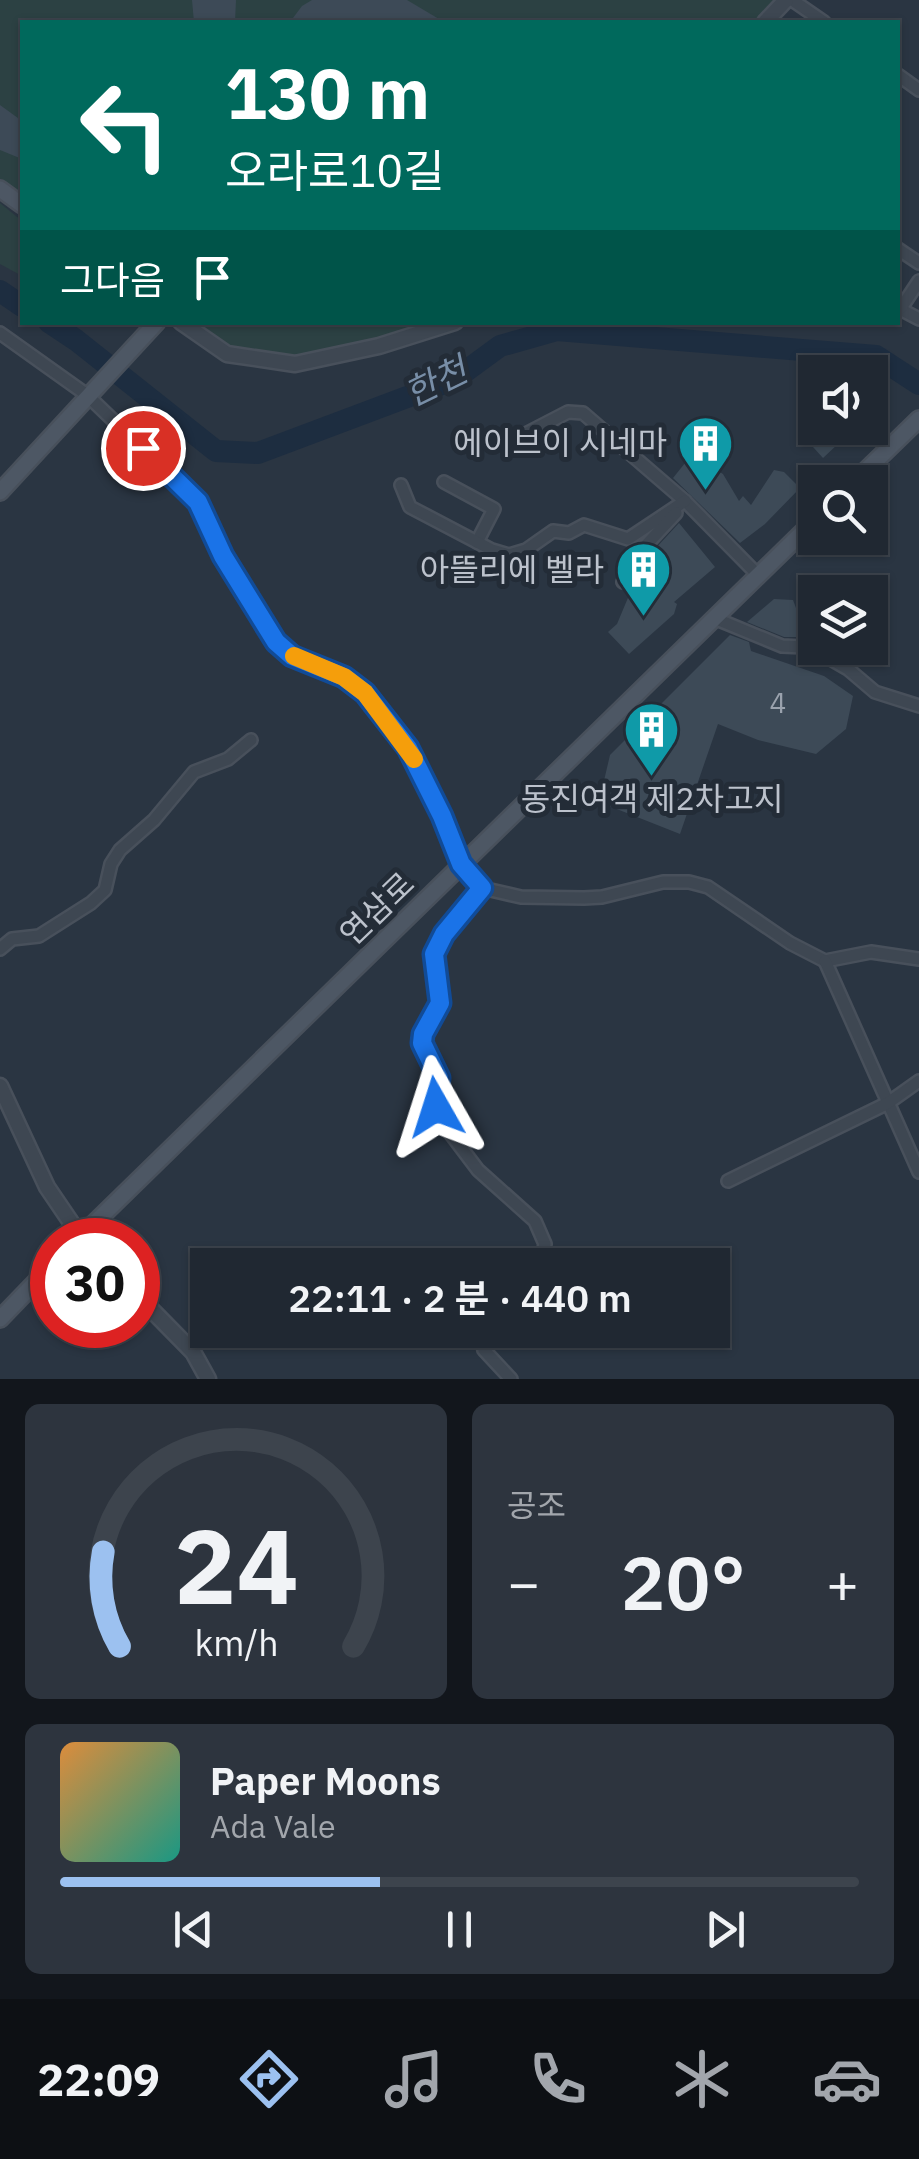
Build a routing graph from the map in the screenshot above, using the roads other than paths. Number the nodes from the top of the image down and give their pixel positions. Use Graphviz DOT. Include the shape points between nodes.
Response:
graph roads {
  1 [pos="789,0"];
  2 [pos="767,20"];
  3 [pos="821,20"];
  4 [pos="919,281"];
  5 [pos="900,307"];
  6 [pos="184,325"];
  7 [pos="446,325"];
  8 [pos="151,328"];
  9 [pos="0,333"];
  10 [pos="90,391"];
  11 [pos="917,421"];
  12 [pos="900,437"];
  13 [pos="919,440"];
  14 [pos="512,441"];
  15 [pos="871,465"];
  16 [pos="444,482"];
  17 [pos="401,485"];
  18 [pos="0,492"];
  19 [pos="684,502"];
  20 [pos="798,536"];
  21 [pos="477,542"];
  22 [pos="758,575"];
  23 [pos="623,582"];
  24 [pos="714,618"];
  25 [pos="919,706"];
  26 [pos="251,740"];
  27 [pos="461,864"];
  28 [pos="482,888"];
  29 [pos="0,948"];
  30 [pos="919,959"];
  31 [pos="825,961"];
  32 [pos="919,1081"];
  33 [pos="1,1092"];
  34 [pos="888,1103"];
  35 [pos="919,1172"];
  36 [pos="728,1182"];
  37 [pos="67,1218"];
  38 [pos="101,1218"];
  39 [pos="544,1248"];
  40 [pos="30,1288"];
  41 [pos="160,1318"];
  42 [pos="0,1319"];
  43 [pos="485,1348"];
  44 [pos="208,1379"];
  45 [pos="511,1379"];
  1 -- 2 [label="street"];
  1 -- 3 [label="street"];
  4 -- 5 [label="street"];
  6 -- 7 [label="street" via="227,354 295,364"];
  8 -- 10 [label="main road"];
  9 -- 10 [label="street"];
  10 -- 18 [label="main road"];
  10 -- 27 [label="street" via="198,502 276,642 365,693 408,748"];
  11 -- 12 [label="main road"];
  12 -- 13 [label="street"];
  12 -- 15 [label="main road"];
  14 -- 19 [label="street" via="568,412 584,413"];
  16 -- 21 [label="street" via="494,509"];
  17 -- 21 [label="street" via="410,507"];
  19 -- 21 [label="street" via="628,539 584,525 569,533 553,531 508,555"];
  19 -- 22 [label="street"];
  19 -- 23 [label="street" via="635,557"];
  20 -- 22 [label="main road, 연삼로"];
  22 -- 24 [label="main road, 연삼로"];
  24 -- 25 [label="street" via="782,646 822,654 876,692"];
  24 -- 27 [label="main road, 연삼로"];
  26 -- 29 [label="street" via="228,759 194,772 120,850 105,890 91,904 39,936 12,939"];
  27 -- 28 [label="street"];
  27 -- 38 [label="main road, 연삼로"];
  28 -- 31 [label="street" via="584,898 688,882 708,887"];
  28 -- 39 [label="street" via="434,954 440,1003 422,1043 439,1078 441,1121 478,1170 535,1221"];
  30 -- 31 [label="street" via="871,952"];
  31 -- 34 [label="street"];
  32 -- 34 [label="street"];
  33 -- 37 [label="street"];
  34 -- 35 [label="street"];
  34 -- 36 [label="street"];
  40 -- 42 [label="main road"];
  41 -- 44 [label="street" via="193,1352"];
  43 -- 45 [label="street"];
}
